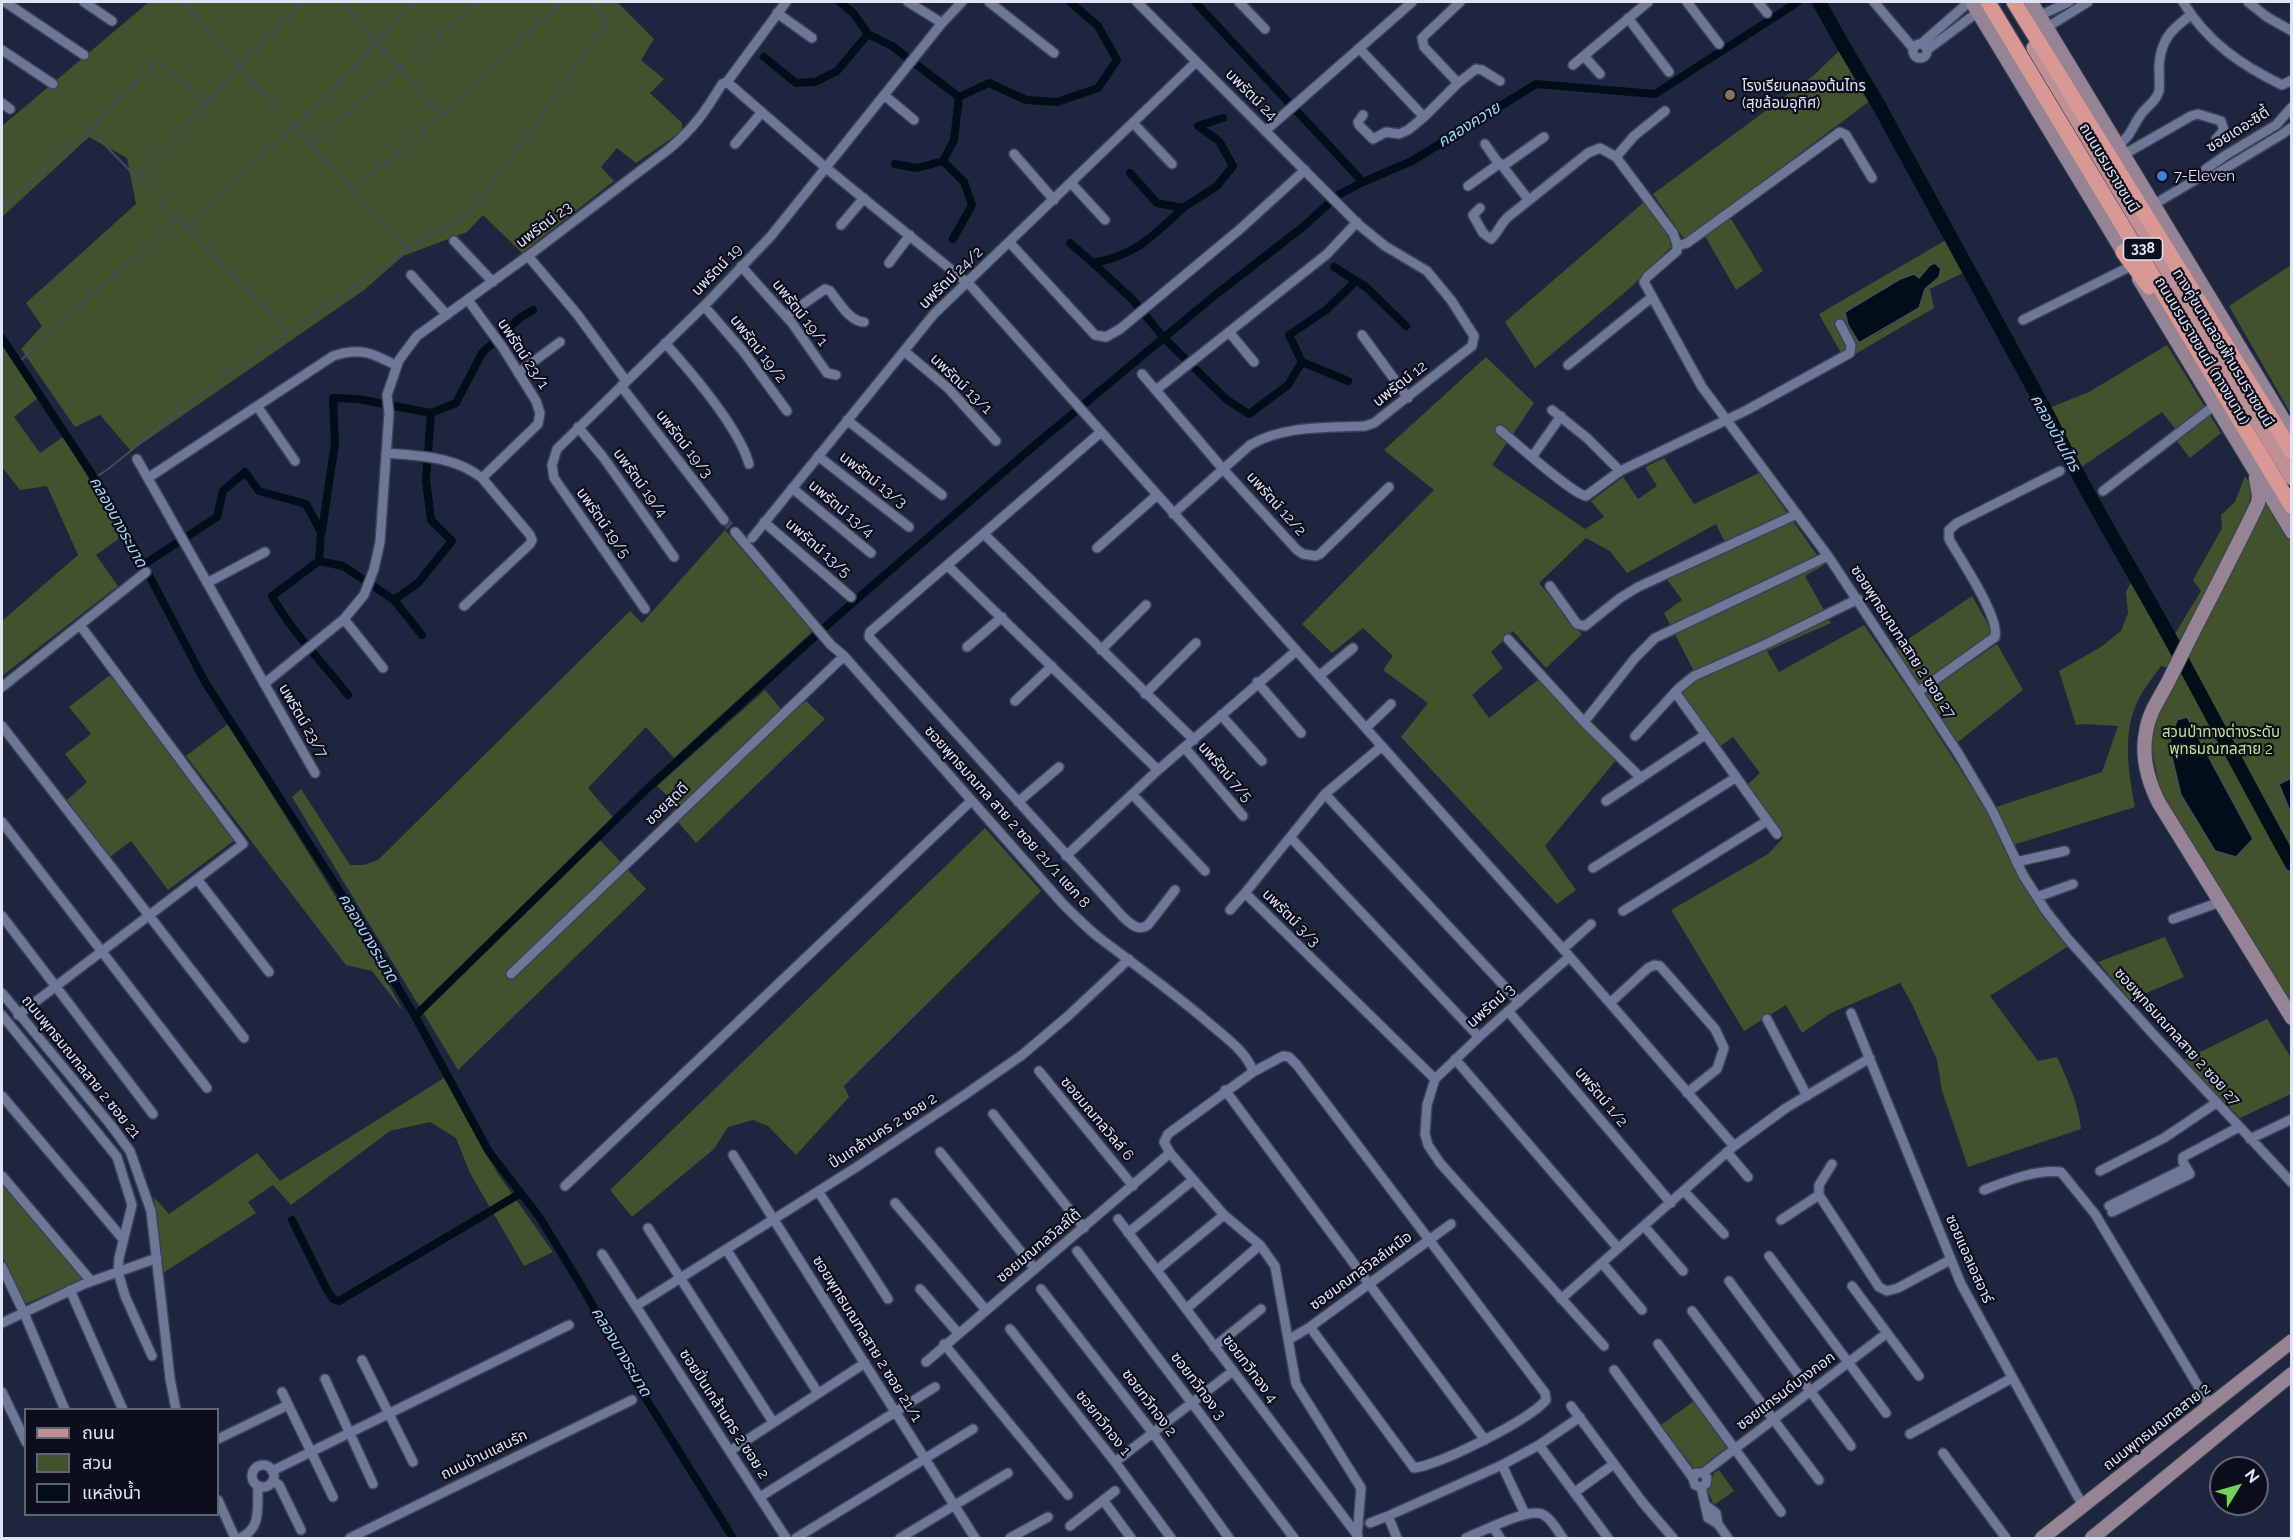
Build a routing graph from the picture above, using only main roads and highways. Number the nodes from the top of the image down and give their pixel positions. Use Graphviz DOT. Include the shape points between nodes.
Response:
graph roads {
  1 [pos="1995,2"];
  2 [pos="2006,2"];
  3 [pos="2014,2"];
  4 [pos="2022,2"];
  5 [pos="2031,2"];
  6 [pos="1976,4"];
  7 [pos="2084,90"];
  8 [pos="2169,232"];
  9 [pos="2123,252"];
  10 [pos="2221,335"];
  11 [pos="2201,357"];
  12 [pos="2291,433"];
  13 [pos="2292,452"];
  14 [pos="2255,472"];
  15 [pos="2292,478"];
  16 [pos="2292,497"];
  17 [pos="2292,507"];
  18 [pos="2292,532"];
  19 [pos="2292,1018"];
  20 [pos="2290,1342"];
  21 [pos="2292,1374"];
  22 [pos="2042,1539"];
  23 [pos="2092,1539"];
  1 -- 16 [label="main road, ทางคู่ขนานลอยฟ้าบรมราชชนนี / 338"];
  2 -- 15 [label="main road, ทางคู่ขนานลอยฟ้าบรมราชชนนี / 338"];
  3 -- 10 [label="highway, ถนนบรมราชชนนี / 338"];
  4 -- 7 [label="main road"];
  5 -- 7 [label="main road, 338"];
  6 -- 9 [label="main road, ถนนบรมราชชนนี (ทางขนาน) / 338"];
  6 -- 11 [label="highway, ถนนบรมราชชนนี / 338"];
  7 -- 8 [label="main road, 338"];
  8 -- 10 [label="highway"];
  8 -- 12 [label="main road, 338"];
  9 -- 11 [label="highway"];
  9 -- 14 [label="main road, ถนนบรมราชชนนี (ทางขนาน) / 338"];
  10 -- 13 [label="highway, ถนนบรมราชชนนี / 338"];
  11 -- 17 [label="highway, ถนนบรมราชชนนี / 338"];
  14 -- 18 [label="main road, ถนนบรมราชชนนี (ทางขนาน) / 338"];
  14 -- 19 [label="main road" via="2258,502 2157,699 2144,752 2158,803"];
  20 -- 22 [label="main road, ถนนพุทธมณฑลสาย 2"];
  21 -- 23 [label="main road"];
}
